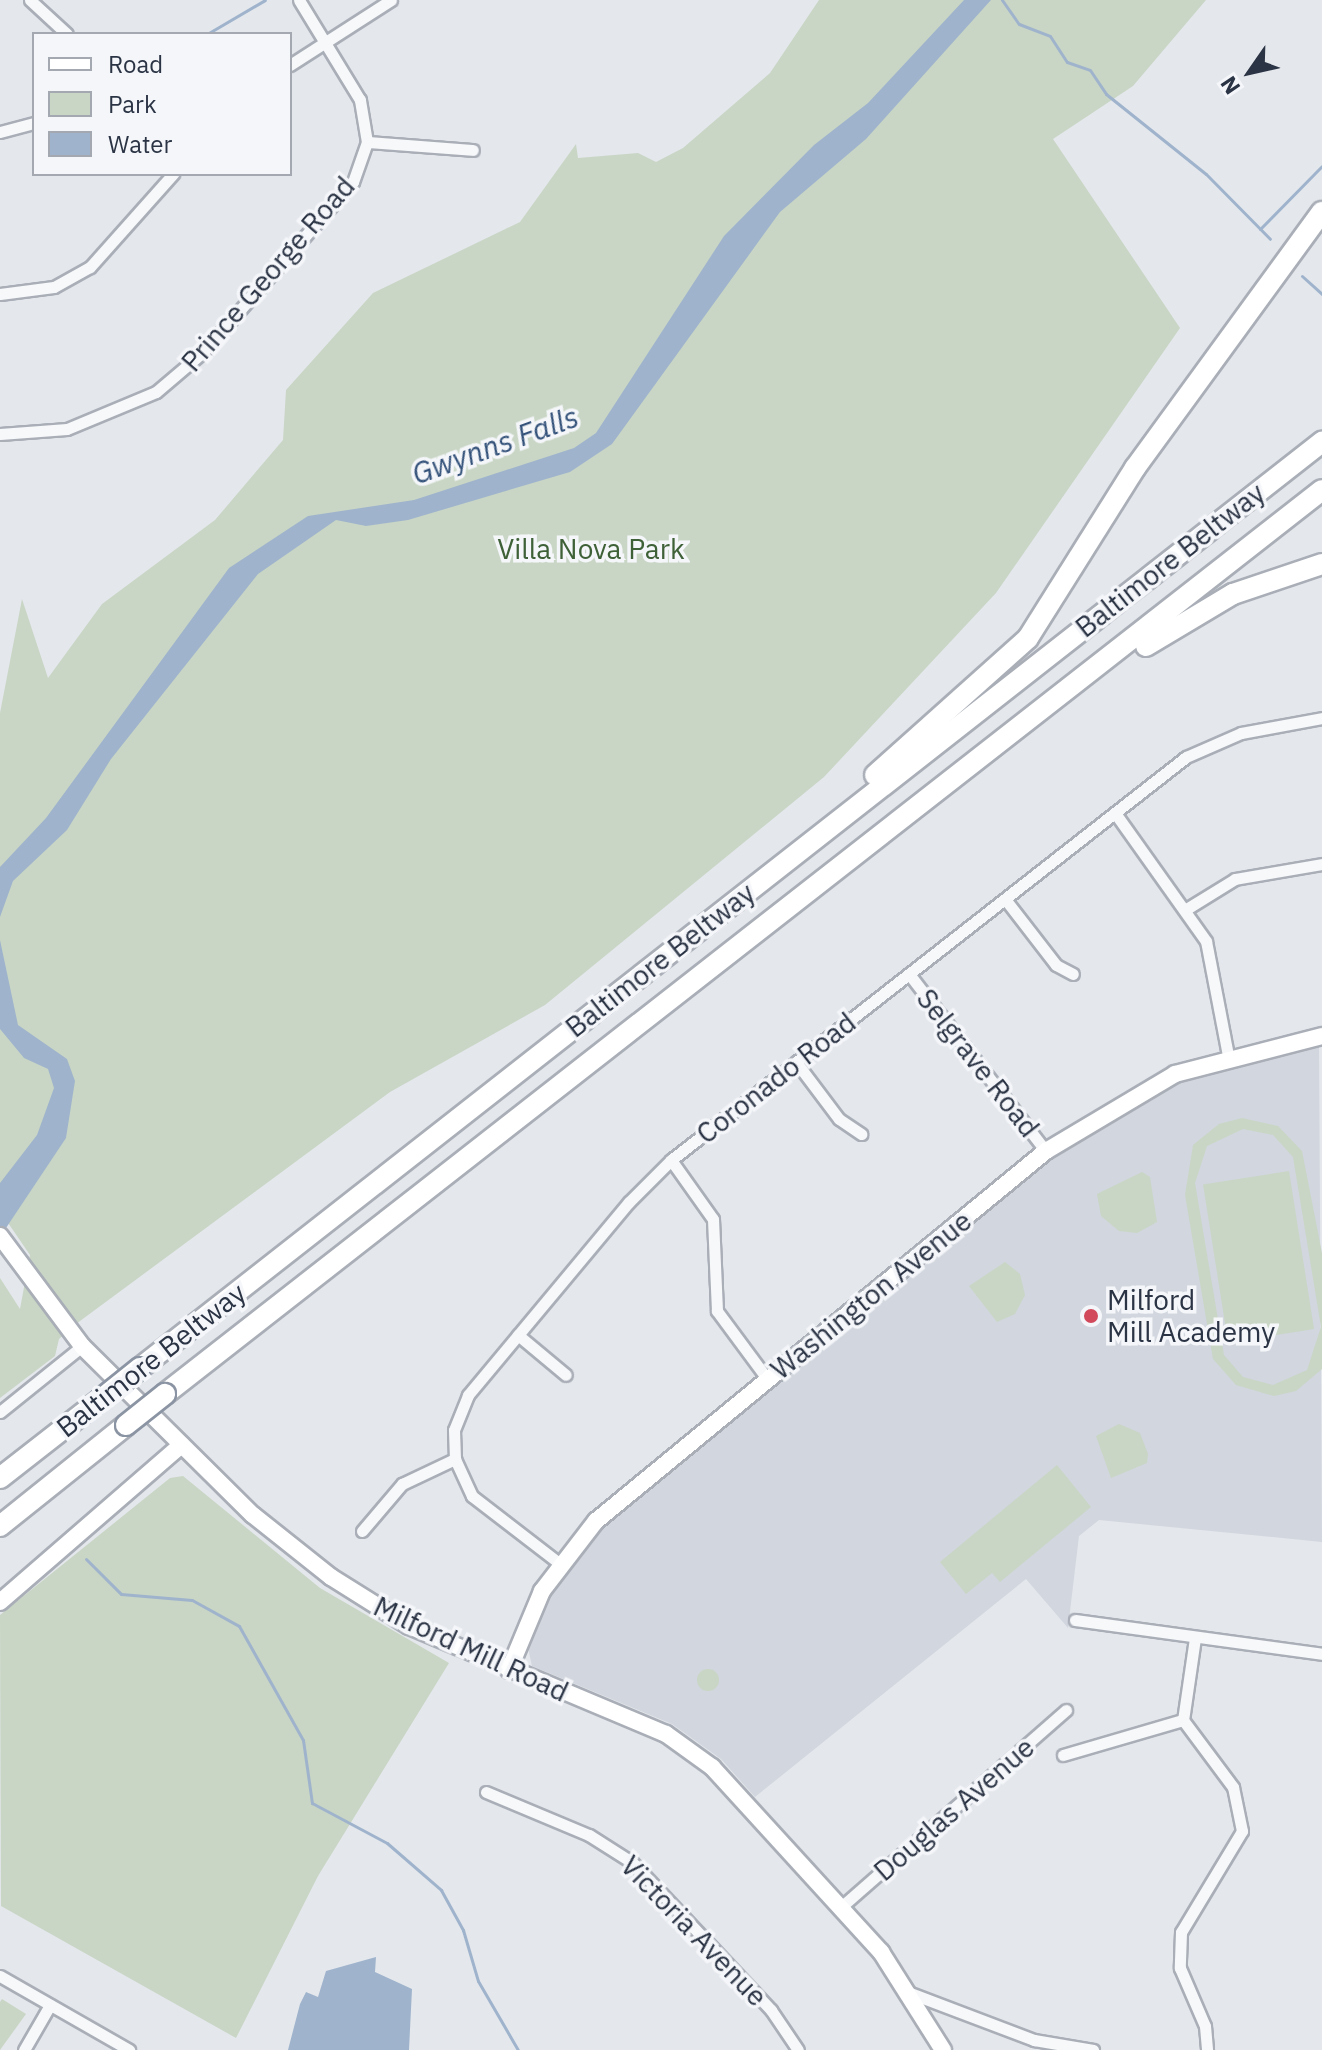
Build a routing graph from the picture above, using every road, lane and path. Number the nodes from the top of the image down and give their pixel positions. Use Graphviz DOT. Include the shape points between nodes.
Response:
graph roads {
  1 [pos="30,0"];
  2 [pos="299,0"];
  3 [pos="391,0"];
  4 [pos="65,32"];
  5 [pos="325,41"];
  6 [pos="292,64"];
  7 [pos="32,124"];
  8 [pos="0,132"];
  9 [pos="367,142"];
  10 [pos="473,150"];
  11 [pos="171,176"];
  12 [pos="1322,212"];
  13 [pos="0,294"];
  14 [pos="0,434"];
  15 [pos="1322,442"];
  16 [pos="1322,490"];
  17 [pos="1322,564"];
  18 [pos="1069,690"];
  19 [pos="1322,718"];
  20 [pos="1115,813"];
  21 [pos="1322,864"];
  22 [pos="1005,899"];
  23 [pos="1188,908"];
  24 [pos="691,936"];
  25 [pos="909,974"];
  26 [pos="1073,974"];
  27 [pos="1322,1036"];
  28 [pos="1228,1055"];
  29 [pos="796,1062"];
  30 [pos="861,1134"];
  31 [pos="1046,1151"];
  32 [pos="671,1160"];
  33 [pos="2,1239"];
  34 [pos="518,1335"];
  35 [pos="82,1346"];
  36 [pos="566,1375"];
  37 [pos="768,1380"];
  38 [pos="0,1412"];
  39 [pos="181,1445"];
  40 [pos="455,1459"];
  41 [pos="0,1478"];
  42 [pos="0,1526"];
  43 [pos="362,1531"];
  44 [pos="559,1563"];
  45 [pos="0,1602"];
  46 [pos="1075,1620"];
  47 [pos="1195,1638"];
  48 [pos="1322,1654"];
  49 [pos="509,1670"];
  50 [pos="1066,1710"];
  51 [pos="1183,1720"];
  52 [pos="1063,1755"];
  53 [pos="486,1792"];
  54 [pos="841,1907"];
  55 [pos="0,1976"];
  56 [pos="910,1993"];
  57 [pos="50,2005"];
  58 [pos="24,2050"];
  59 [pos="129,2050"];
  60 [pos="798,2050"];
  61 [pos="943,2050"];
  62 [pos="1093,2050"];
  63 [pos="1207,2050"];
  1 -- 4 [label="street"];
  2 -- 5 [label="street, Prince George Road"];
  3 -- 5 [label="street"];
  5 -- 6 [label="street"];
  5 -- 9 [label="street, Prince George Road" via="360,100"];
  7 -- 8 [label="street"];
  9 -- 10 [label="street"];
  9 -- 14 [label="street, Prince George Road" via="342,197 181,374 100,420"];
  11 -- 13 [label="street" via="90,267 54,287"];
  12 -- 24 [label="highway" via="1135,468 1028,638"];
  15 -- 24 [label="highway, Baltimore Beltway"];
  16 -- 18 [label="highway, Baltimore Beltway"];
  17 -- 18 [label="highway" via="1205,608"];
  18 -- 42 [label="highway, Baltimore Beltway, bridge"];
  19 -- 20 [label="street, Coronado Road" via="1241,733 1201,748"];
  20 -- 22 [label="street, Coronado Road"];
  20 -- 23 [label="street"];
  21 -- 23 [label="street" via="1235,879"];
  22 -- 25 [label="street, Coronado Road"];
  22 -- 26 [label="street" via="1056,965"];
  23 -- 28 [label="street" via="1211,959"];
  24 -- 41 [label="highway, Baltimore Beltway, bridge"];
  25 -- 29 [label="street, Coronado Road"];
  25 -- 31 [label="street, Selgrave Road"];
  27 -- 28 [label="main road, Washington Avenue"];
  28 -- 31 [label="main road, Washington Avenue" via="1125,1098"];
  29 -- 30 [label="street" via="839,1119"];
  29 -- 32 [label="street, Coronado Road"];
  31 -- 37 [label="main road, Washington Avenue"];
  32 -- 34 [label="street, Coronado Road"];
  32 -- 37 [label="street" via="713,1219 717,1311"];
  33 -- 35 [label="main road, Milford Mill Road"];
  34 -- 36 [label="street"];
  34 -- 40 [label="street, Coronado Road" via="461,1406"];
  35 -- 38 [label="street"];
  35 -- 39 [label="main road, Milford Mill Road"];
  37 -- 44 [label="main road, Washington Avenue" via="596,1521"];
  39 -- 45 [label="main road"];
  39 -- 49 [label="main road, Milford Mill Road" via="253,1515 369,1604"];
  40 -- 43 [label="street" via="402,1484"];
  40 -- 44 [label="street" via="482,1507"];
  44 -- 49 [label="main road, Washington Avenue"];
  46 -- 47 [label="street"];
  47 -- 48 [label="street"];
  47 -- 51 [label="street"];
  49 -- 54 [label="main road, Milford Mill Road" via="689,1748"];
  50 -- 54 [label="street, Douglas Avenue"];
  51 -- 52 [label="street"];
  51 -- 63 [label="street" via="1233,1787 1241,1819 1239,1843 1181,1932 1180,1968 1205,2026"];
  53 -- 60 [label="street, Victoria Avenue" via="589,1835 633,1863 771,2010"];
  54 -- 56 [label="main road, Milford Mill Road"];
  55 -- 57 [label="street"];
  56 -- 61 [label="main road, Milford Mill Road"];
  56 -- 62 [label="street" via="1034,2040"];
  57 -- 58 [label="street"];
  57 -- 59 [label="street"];
}
